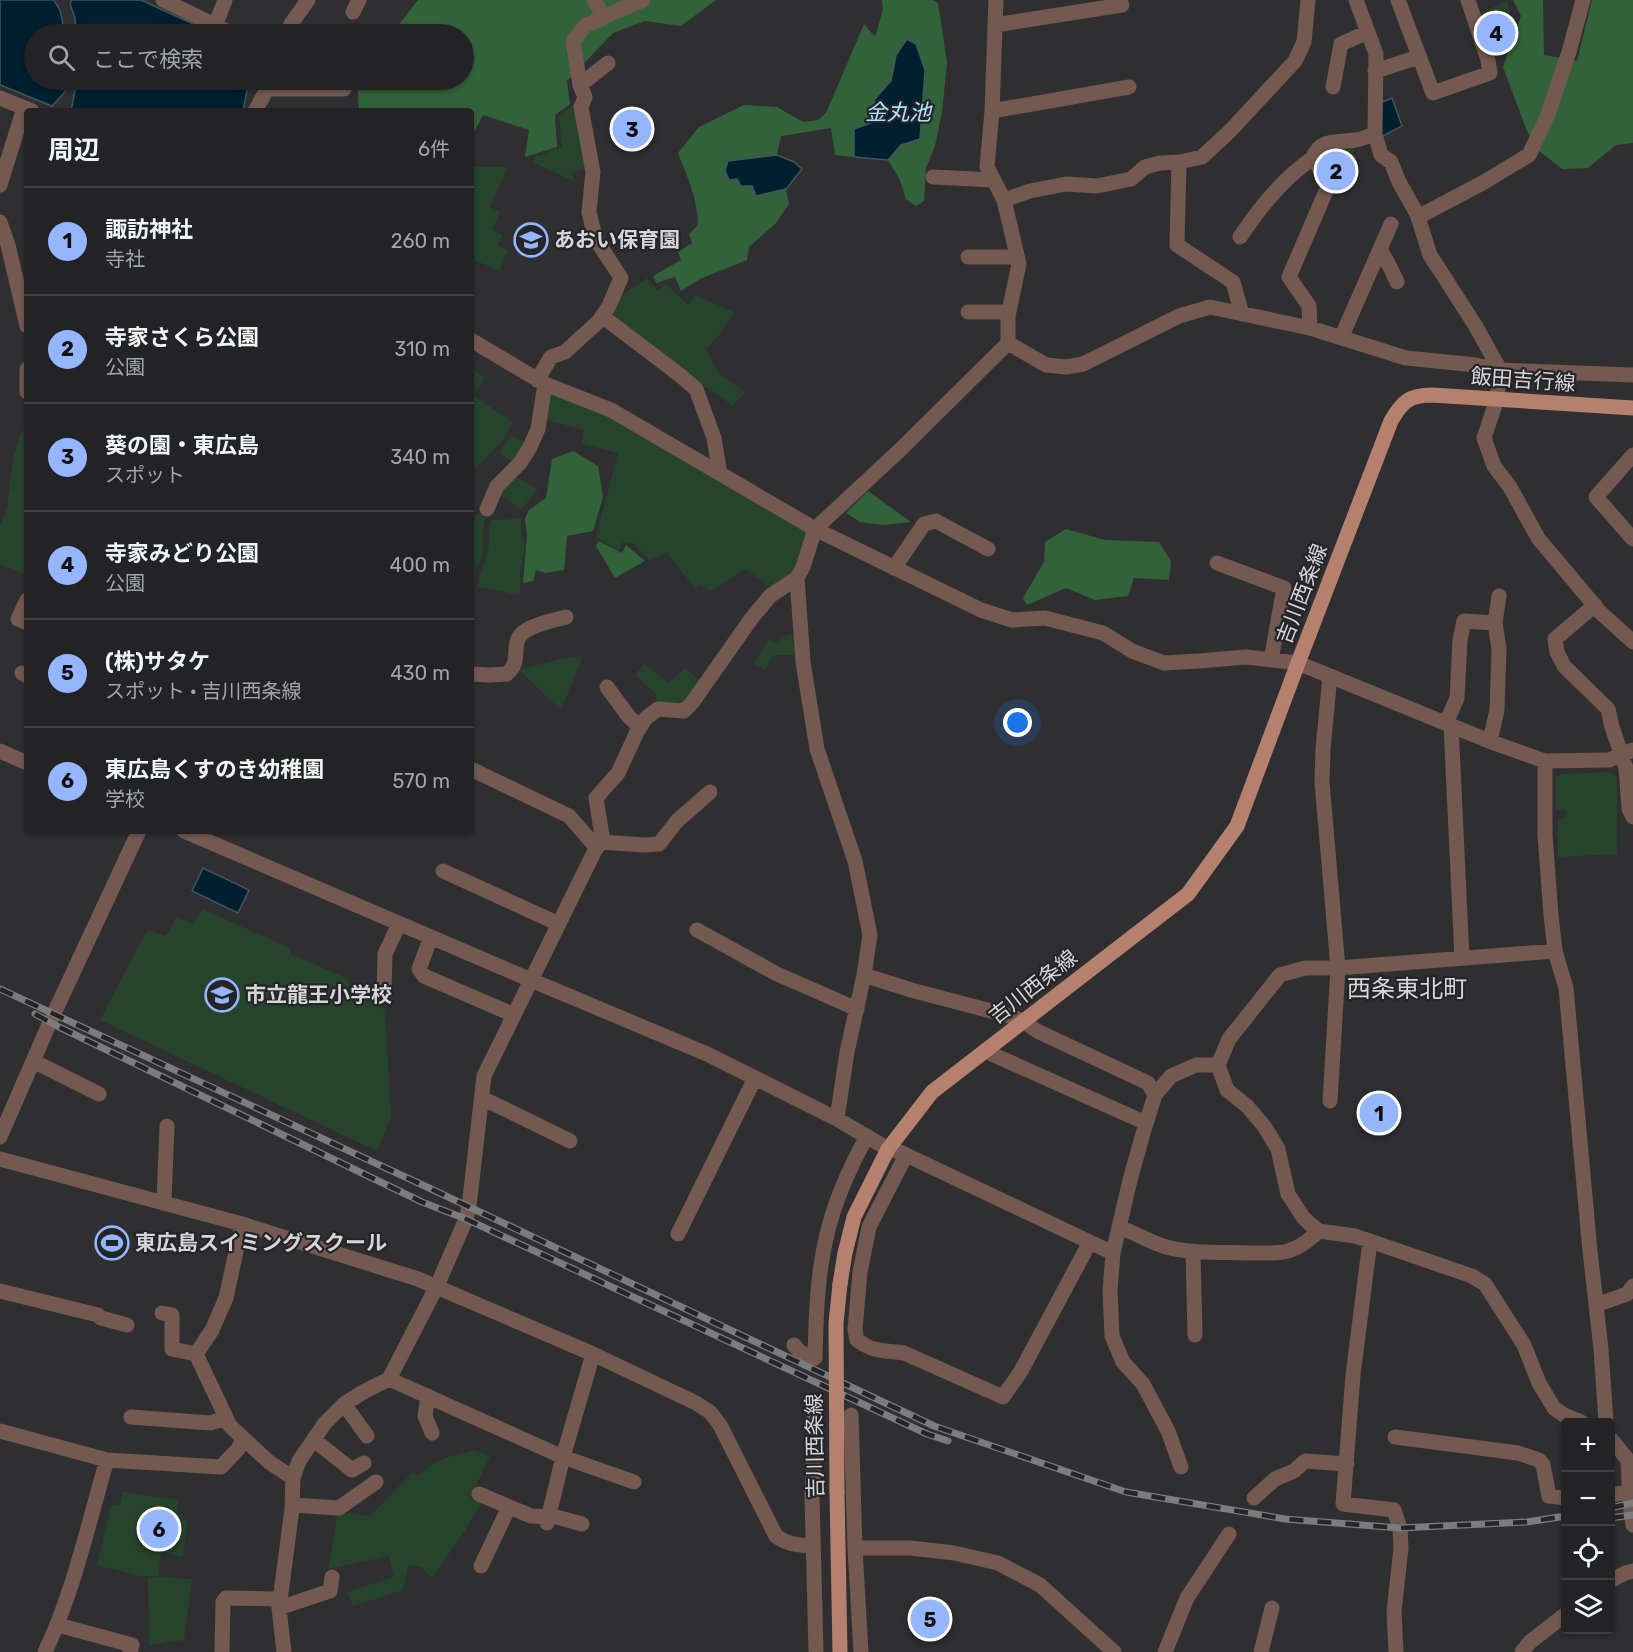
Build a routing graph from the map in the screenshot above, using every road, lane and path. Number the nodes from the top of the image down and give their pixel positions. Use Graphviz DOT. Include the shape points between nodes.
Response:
graph roads {
  1 [pos="163,0"];
  2 [pos="225,0"];
  3 [pos="308,0"];
  4 [pos="594,0"];
  5 [pos="643,0"];
  6 [pos="996,0"];
  7 [pos="1308,0"];
  8 [pos="1356,0"];
  9 [pos="1398,0"];
  10 [pos="1468,0"];
  11 [pos="1583,0"];
  12 [pos="1122,5"];
  13 [pos="601,19"];
  14 [pos="211,24"];
  15 [pos="216,24"];
  16 [pos="291,24"];
  17 [pos="995,25"];
  18 [pos="1368,32"];
  19 [pos="1419,57"];
  20 [pos="608,63"];
  21 [pos="1375,71"];
  22 [pos="580,85"];
  23 [pos="1129,87"];
  24 [pos="1333,87"];
  25 [pos="265,90"];
  26 [pos="0,98"];
  27 [pos="25,108"];
  28 [pos="256,108"];
  29 [pos="992,111"];
  30 [pos="24,120"];
  31 [pos="1375,134"];
  32 [pos="1313,158"];
  33 [pos="1179,162"];
  34 [pos="933,177"];
  35 [pos="994,180"];
  36 [pos="0,185"];
  37 [pos="1004,200"];
  38 [pos="1418,218"];
  39 [pos="0,222"];
  40 [pos="1391,224"];
  41 [pos="1240,237"];
  42 [pos="1380,249"];
  43 [pos="968,257"];
  44 [pos="1017,257"];
  45 [pos="1397,282"];
  46 [pos="968,312"];
  47 [pos="1009,312"];
  48 [pos="24,313"];
  49 [pos="1242,314"];
  50 [pos="602,316"];
  51 [pos="1310,328"];
  52 [pos="1341,338"];
  53 [pos="474,342"];
  54 [pos="1008,343"];
  55 [pos="1500,369"];
  56 [pos="1633,375"];
  57 [pos="541,382"];
  58 [pos="1411,398"];
  59 [pos="1497,399"];
  60 [pos="1633,408"];
  61 [pos="1633,455"];
  62 [pos="720,474"];
  63 [pos="487,509"];
  64 [pos="815,529"];
  65 [pos="1633,539"];
  66 [pos="988,549"];
  67 [pos="1217,563"];
  68 [pos="894,568"];
  69 [pos="797,578"];
  70 [pos="1499,596"];
  71 [pos="1595,605"];
  72 [pos="24,606"];
  73 [pos="566,616"];
  74 [pos="24,622"];
  75 [pos="1495,623"];
  76 [pos="1633,642"];
  77 [pos="1271,660"];
  78 [pos="1298,663"];
  79 [pos="474,674"];
  80 [pos="1330,676"];
  81 [pos="607,687"];
  82 [pos="1448,724"];
  83 [pos="640,727"];
  84 [pos="1490,741"];
  85 [pos="0,752"];
  86 [pos="1627,752"];
  87 [pos="1545,761"];
  88 [pos="24,762"];
  89 [pos="474,770"];
  90 [pos="710,792"];
  91 [pos="1633,817"];
  92 [pos="138,834"];
  93 [pos="191,834"];
  94 [pos="599,845"];
  95 [pos="443,871"];
  96 [pos="399,924"];
  97 [pos="559,924"];
  98 [pos="697,930"];
  99 [pos="431,937"];
  100 [pos="1555,951"];
  101 [pos="1461,958"];
  102 [pos="1338,968"];
  103 [pos="864,975"];
  104 [pos="531,980"];
  105 [pos="384,994"];
  106 [pos="856,1009"];
  107 [pos="514,1015"];
  108 [pos="1023,1021"];
  109 [pos="985,1051"];
  110 [pos="33,1061"];
  111 [pos="1218,1065"];
  112 [pos="755,1078"];
  113 [pos="99,1094"];
  114 [pos="1155,1095"];
  115 [pos="482,1098"];
  116 [pos="1330,1101"];
  117 [pos="837,1119"];
  118 [pos="1146,1123"];
  119 [pos="166,1126"];
  120 [pos="867,1136"];
  121 [pos="0,1137"];
  122 [pos="570,1141"];
  123 [pos="888,1149"];
  124 [pos="906,1155"];
  125 [pos="0,1158"];
  126 [pos="164,1202"];
  127 [pos="242,1224"];
  128 [pos="1119,1227"];
  129 [pos="1319,1231"];
  130 [pos="678,1234"];
  131 [pos="1370,1241"];
  132 [pos="1090,1242"];
  133 [pos="1193,1251"];
  134 [pos="1113,1252"];
  135 [pos="437,1286"];
  136 [pos="1633,1286"];
  137 [pos="0,1292"];
  138 [pos="1596,1305"];
  139 [pos="162,1313"];
  140 [pos="128,1325"];
  141 [pos="816,1335"];
  142 [pos="856,1335"];
  143 [pos="1195,1335"];
  144 [pos="794,1345"];
  145 [pos="196,1354"];
  146 [pos="593,1354"];
  147 [pos="390,1379"];
  148 [pos="428,1396"];
  149 [pos="344,1404"];
  150 [pos="815,1407"];
  151 [pos="851,1415"];
  152 [pos="131,1417"];
  153 [pos="226,1418"];
  154 [pos="1571,1418"];
  155 [pos="1606,1418"];
  156 [pos="0,1431"];
  157 [pos="432,1432"];
  158 [pos="367,1436"];
  159 [pos="1395,1437"];
  160 [pos="243,1439"];
  161 [pos="314,1440"];
  162 [pos="1615,1443"];
  163 [pos="813,1449"];
  164 [pos="852,1449"];
  165 [pos="563,1457"];
  166 [pos="107,1460"];
  167 [pos="364,1463"];
  168 [pos="1347,1464"];
  169 [pos="1181,1467"];
  170 [pos="293,1478"];
  171 [pos="376,1482"];
  172 [pos="634,1482"];
  173 [pos="1629,1492"];
  174 [pos="479,1494"];
  175 [pos="1615,1494"];
  176 [pos="1561,1497"];
  177 [pos="1254,1498"];
  178 [pos="292,1505"];
  179 [pos="509,1507"];
  180 [pos="548,1518"];
  181 [pos="582,1524"];
  182 [pos="1633,1525"];
  183 [pos="1229,1534"];
  184 [pos="813,1546"];
  185 [pos="855,1548"];
  186 [pos="481,1566"];
  187 [pos="1633,1571"];
  188 [pos="332,1577"];
  189 [pos="1613,1580"];
  190 [pos="279,1604"];
  191 [pos="1272,1608"];
  192 [pos="1561,1618"];
  193 [pos="58,1625"];
  194 [pos="45,1652"];
  195 [pos="130,1652"];
  196 [pos="222,1652"];
  197 [pos="284,1652"];
  198 [pos="816,1652"];
  199 [pos="840,1652"];
  200 [pos="861,1652"];
  201 [pos="1114,1652"];
  202 [pos="1165,1652"];
  203 [pos="1261,1652"];
  204 [pos="1396,1652"];
  205 [pos="1522,1652"];
  1 -- 14 [label="street"];
  2 -- 15 [label="street"];
  3 -- 16 [label="street"];
  4 -- 13 [label="street"];
  5 -- 13 [label="street"];
  6 -- 17 [label="street"];
  7 -- 33 [label="street" via="1304,42 1295,61 1202,157"];
  8 -- 18 [label="street"];
  9 -- 19 [label="street"];
  10 -- 19 [label="street" via="1490,73 1433,93"];
  11 -- 38 [label="street" via="1551,106 1529,154"];
  12 -- 17 [label="street"];
  13 -- 22 [label="street" via="586,25 573,41"];
  17 -- 29 [label="street"];
  18 -- 21 [label="street" via="1376,54"];
  18 -- 24 [label="street" via="1341,44"];
  19 -- 21 [label="street"];
  20 -- 22 [label="street"];
  21 -- 31 [label="street"];
  22 -- 50 [label="street" via="585,97 581,107 593,172 589,212 597,241 621,278"];
  23 -- 29 [label="street"];
  25 -- 28 [label="street"];
  26 -- 27 [label="street"];
  29 -- 35 [label="street" via="987,167"];
  30 -- 36 [label="street"];
  31 -- 32 [label="street" via="1325,143"];
  31 -- 38 [label="street" via="1381,155 1391,162"];
  32 -- 41 [label="street" via="1261,206"];
  32 -- 51 [label="street" via="1329,184 1289,277 1309,306"];
  33 -- 37 [label="street" via="1145,167 1131,179 1097,186 1066,184"];
  33 -- 49 [label="street" via="1177,244 1233,282"];
  34 -- 35 [label="street"];
  35 -- 37 [label="street"];
  37 -- 44 [label="street"];
  38 -- 55 [label="street" via="1430,255"];
  39 -- 48 [label="street"];
  40 -- 42 [label="street"];
  42 -- 45 [label="street"];
  42 -- 52 [label="street"];
  43 -- 44 [label="street"];
  44 -- 47 [label="street"];
  46 -- 47 [label="street"];
  47 -- 54 [label="street"];
  49 -- 51 [label="street"];
  49 -- 54 [label="street" via="1210,307 1192,312 1083,364 1066,367 1046,365"];
  50 -- 57 [label="street" via="565,352 551,357"];
  50 -- 62 [label="street" via="696,389 714,438"];
  51 -- 52 [label="street"];
  52 -- 55 [label="street" via="1406,358"];
  53 -- 57 [label="street"];
  54 -- 64 [label="street"];
  55 -- 56 [label="street"];
  55 -- 59 [label="street"];
  57 -- 62 [label="street" via="611,410"];
  57 -- 63 [label="street" via="538,429 520,463 497,486"];
  58 -- 59 [label="main road, 飯田吉行線" via="1432,395"];
  58 -- 78 [label="main road, 吉川西条線" via="1391,421"];
  59 -- 60 [label="main road, 飯田吉行線"];
  59 -- 71 [label="street" via="1484,438 1494,466 1538,538"];
  61 -- 65 [label="street" via="1596,497"];
  62 -- 64 [label="street"];
  64 -- 68 [label="street"];
  64 -- 69 [label="street"];
  66 -- 68 [label="street" via="936,521 924,524"];
  67 -- 77 [label="street" via="1284,588"];
  68 -- 77 [label="street" via="981,610 1012,620 1045,618 1102,633 1132,651 1164,663 1246,657"];
  69 -- 83 [label="street" via="770,596 684,711 658,709"];
  69 -- 103 [label="street" via="803,662 816,749 855,861 870,935"];
  70 -- 75 [label="street"];
  71 -- 76 [label="street"];
  71 -- 86 [label="street" via="1555,639 1557,652 1564,666 1608,709 1612,727"];
  72 -- 74 [label="street" via="18,619"];
  73 -- 79 [label="street" via="519,636 516,658 507,674"];
  75 -- 82 [label="street" via="1464,621 1457,698"];
  75 -- 84 [label="street" via="1499,650 1497,710"];
  77 -- 78 [label="street"];
  78 -- 80 [label="street"];
  78 -- 108 [label="main road, 吉川西条線" via="1237,826 1188,894"];
  80 -- 82 [label="street"];
  80 -- 102 [label="street" via="1322,782"];
  81 -- 83 [label="street"];
  82 -- 84 [label="street"];
  82 -- 101 [label="street"];
  83 -- 94 [label="street" via="618,773 596,798 602,836"];
  84 -- 87 [label="street"];
  85 -- 88 [label="street"];
  86 -- 87 [label="street" via="1609,760"];
  86 -- 91 [label="street" via="1629,809"];
  87 -- 100 [label="street" via="1545,836"];
  89 -- 94 [label="street" via="569,816"];
  90 -- 94 [label="street" via="676,821 659,844"];
  92 -- 110 [label="street"];
  93 -- 96 [label="street"];
  94 -- 97 [label="street"];
  95 -- 97 [label="street"];
  96 -- 99 [label="street"];
  96 -- 105 [label="street" via="385,954"];
  97 -- 104 [label="street"];
  98 -- 106 [label="street" via="777,974"];
  99 -- 104 [label="street"];
  99 -- 107 [label="street" via="419,969 424,976"];
  100 -- 101 [label="street"];
  100 -- 138 [label="street" via="1566,988"];
  101 -- 102 [label="street"];
  102 -- 111 [label="street" via="1305,968 1280,975 1229,1040"];
  102 -- 116 [label="street"];
  103 -- 106 [label="street"];
  103 -- 108 [label="street"];
  104 -- 107 [label="street"];
  104 -- 112 [label="street"];
  106 -- 117 [label="street"];
  107 -- 115 [label="street" via="484,1076"];
  108 -- 109 [label="main road, 吉川西条線"];
  108 -- 114 [label="street" via="1148,1083"];
  109 -- 118 [label="street"];
  109 -- 123 [label="main road, 吉川西条線" via="932,1092"];
  110 -- 113 [label="street"];
  110 -- 121 [label="street"];
  111 -- 114 [label="street" via="1196,1065 1171,1076"];
  111 -- 129 [label="street" via="1227,1090 1247,1106 1278,1149 1288,1194 1303,1217"];
  112 -- 117 [label="street"];
  112 -- 130 [label="street"];
  114 -- 118 [label="street"];
  115 -- 122 [label="street"];
  115 -- 135 [label="street" via="469,1207"];
  117 -- 120 [label="street"];
  118 -- 128 [label="street"];
  119 -- 126 [label="street"];
  120 -- 123 [label="street"];
  120 -- 141 [label="street" via="834,1208 827,1234"];
  123 -- 124 [label="street"];
  123 -- 199 [label="main road, 吉川西条線, bridge" via="855,1217 840,1284 836,1332"];
  124 -- 132 [label="street"];
  124 -- 142 [label="street" via="869,1227 860,1272"];
  125 -- 126 [label="street"];
  126 -- 127 [label="street"];
  127 -- 135 [label="street"];
  127 -- 145 [label="street" via="226,1298"];
  128 -- 133 [label="street" via="1169,1248"];
  128 -- 134 [label="street"];
  129 -- 131 [label="street"];
  129 -- 133 [label="street" via="1306,1243 1287,1251"];
  131 -- 154 [label="street" via="1485,1284 1524,1345 1554,1408"];
  131 -- 168 [label="street" via="1353,1375"];
  132 -- 134 [label="street"];
  132 -- 142 [label="street" via="1003,1397 904,1353 875,1351 857,1340"];
  133 -- 143 [label="street"];
  134 -- 169 [label="street" via="1112,1336 1123,1362 1143,1384 1168,1431"];
  135 -- 146 [label="street"];
  135 -- 147 [label="street"];
  136 -- 138 [label="street" via="1627,1294"];
  137 -- 140 [label="street"];
  138 -- 155 [label="street"];
  139 -- 145 [label="street" via="172,1315 172,1349"];
  141 -- 142 [label="street"];
  141 -- 144 [label="street" via="815,1358"];
  145 -- 153 [label="street"];
  146 -- 165 [label="street"];
  146 -- 184 [label="street" via="710,1412 776,1536 792,1545"];
  147 -- 148 [label="street"];
  147 -- 149 [label="street"];
  148 -- 157 [label="street" via="425,1416"];
  148 -- 165 [label="street"];
  149 -- 158 [label="street"];
  149 -- 161 [label="street"];
  150 -- 163 [label="street"];
  151 -- 164 [label="street"];
  152 -- 153 [label="street" via="210,1424"];
  153 -- 160 [label="street"];
  156 -- 166 [label="street"];
  159 -- 176 [label="street" via="1518,1453 1539,1460 1549,1496"];
  160 -- 166 [label="street" via="221,1467"];
  160 -- 170 [label="street"];
  161 -- 167 [label="street" via="352,1470"];
  161 -- 170 [label="street"];
  162 -- 173 [label="street" via="1628,1460"];
  163 -- 164 [label="street"];
  163 -- 184 [label="street"];
  164 -- 185 [label="street"];
  165 -- 172 [label="street"];
  165 -- 180 [label="street"];
  166 -- 193 [label="street"];
  168 -- 177 [label="street" via="1305,1461 1275,1479"];
  168 -- 204 [label="street" via="1343,1504 1394,1510 1400,1528 1394,1612"];
  170 -- 178 [label="street"];
  171 -- 178 [label="street" via="339,1508"];
  173 -- 175 [label="street"];
  173 -- 182 [label="street"];
  174 -- 179 [label="street"];
  178 -- 190 [label="street"];
  179 -- 180 [label="street"];
  179 -- 186 [label="street"];
  180 -- 181 [label="street"];
  183 -- 202 [label="street" via="1187,1598"];
  184 -- 198 [label="street"];
  185 -- 200 [label="street"];
  185 -- 201 [label="street" via="943,1551 998,1563 1040,1585"];
  187 -- 189 [label="street"];
  188 -- 190 [label="street" via="330,1591"];
  190 -- 196 [label="street" via="226,1598"];
  190 -- 197 [label="street"];
  191 -- 203 [label="street"];
  192 -- 205 [label="street"];
  193 -- 194 [label="street"];
  193 -- 195 [label="street" via="132,1645"];
}
